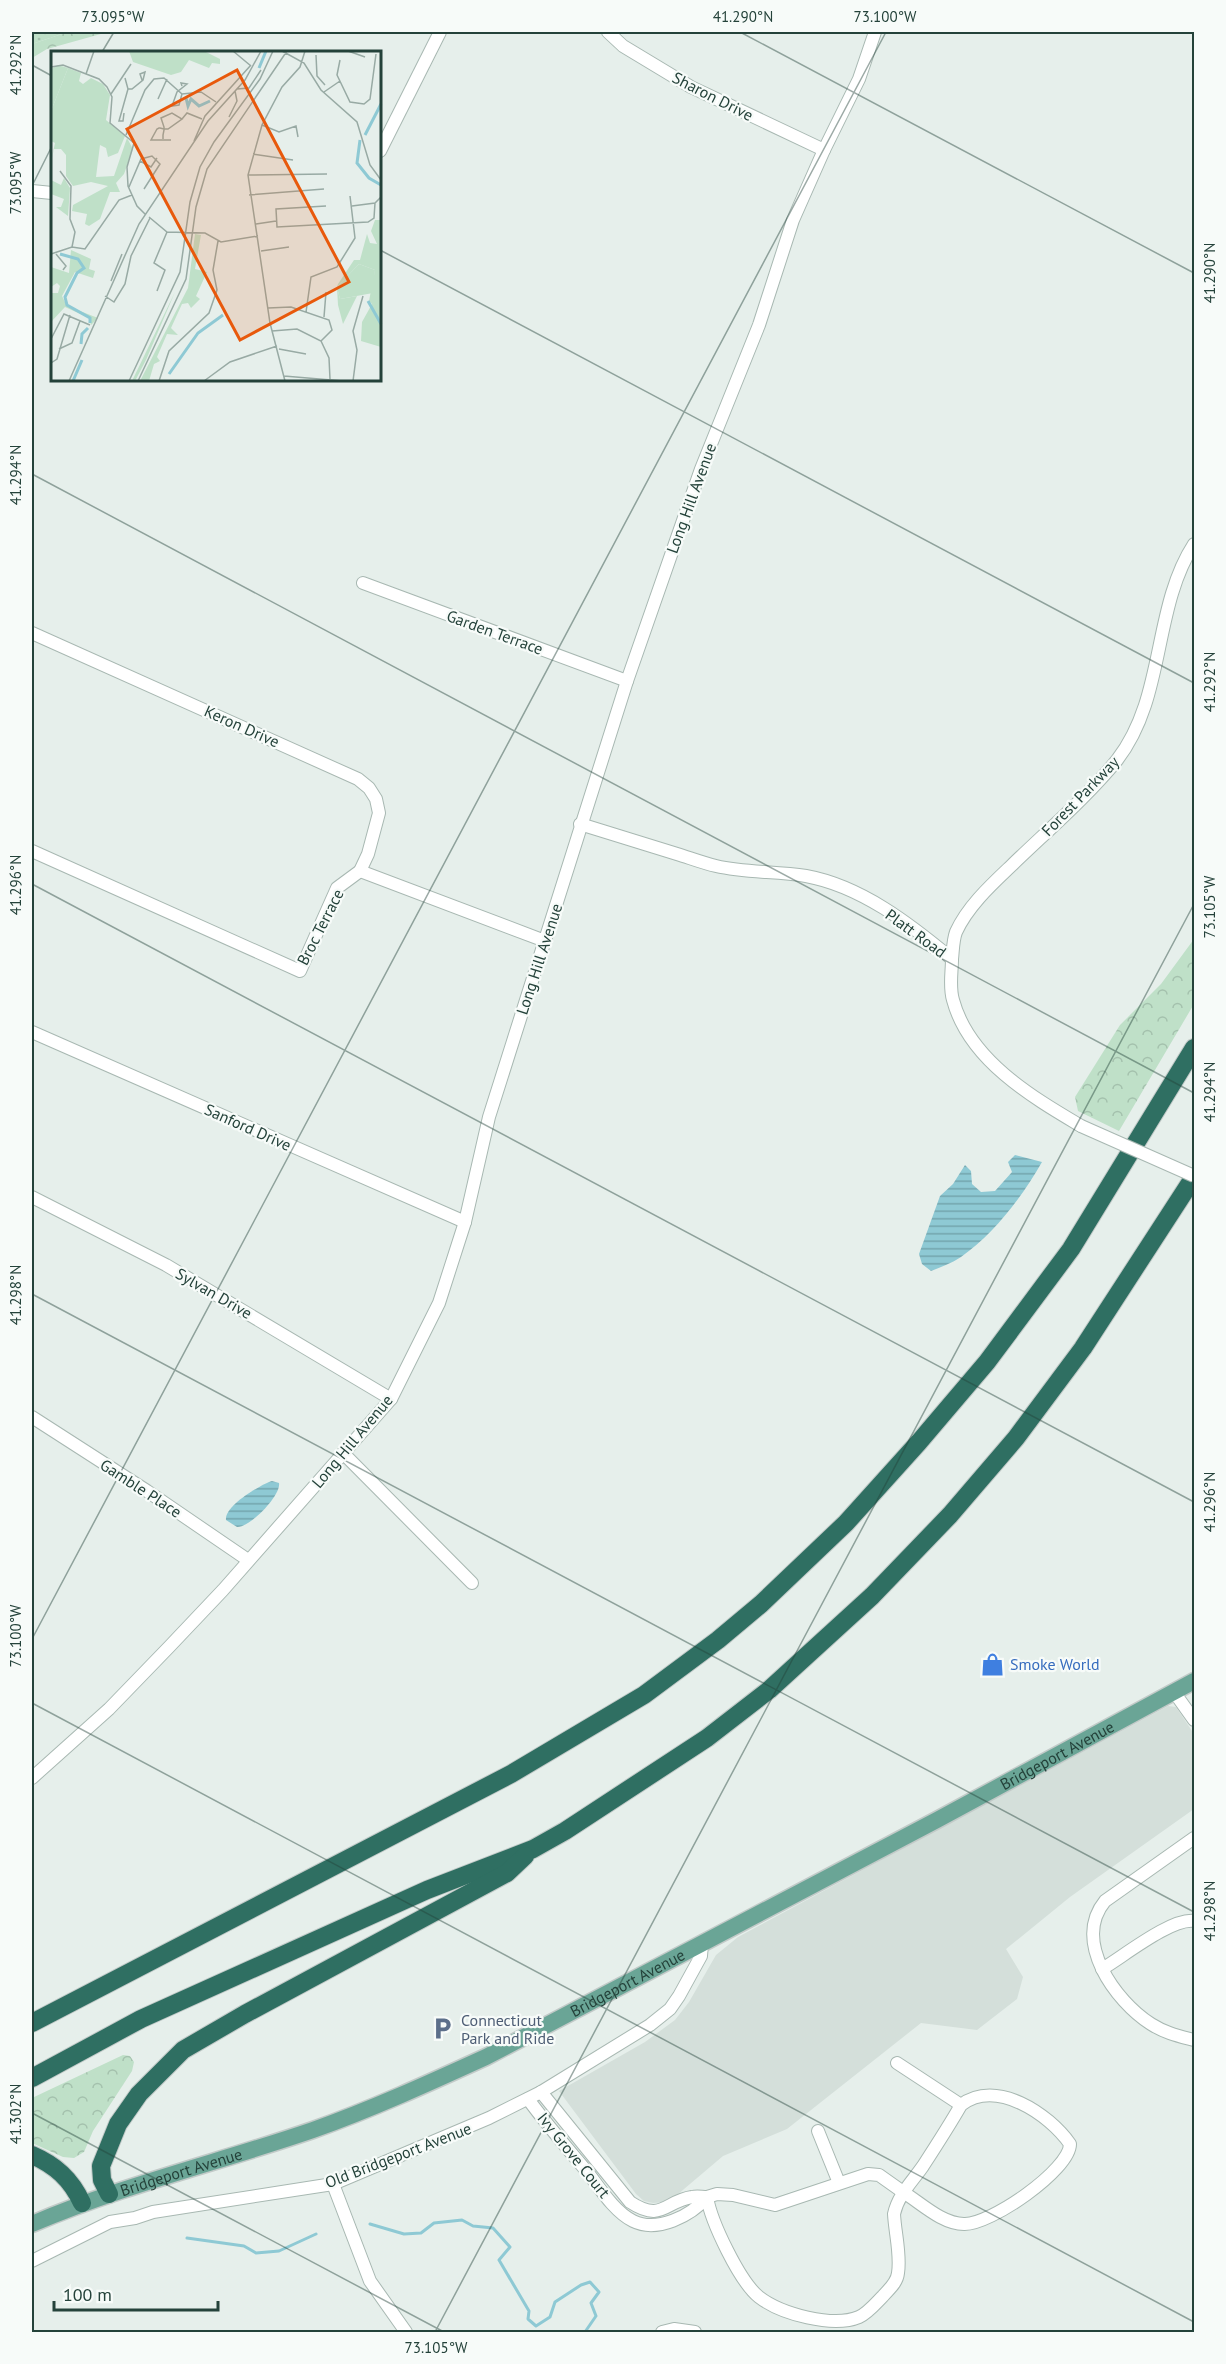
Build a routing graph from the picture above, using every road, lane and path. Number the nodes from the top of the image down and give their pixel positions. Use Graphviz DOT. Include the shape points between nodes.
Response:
graph roads {
  1 [pos="440,32"];
  2 [pos="608,32"];
  3 [pos="875,32"];
  4 [pos="381,149"];
  5 [pos="824,150"];
  6 [pos="32,191"];
  7 [pos="51,193"];
  8 [pos="1194,544"];
  9 [pos="363,583"];
  10 [pos="32,633"];
  11 [pos="627,681"];
  12 [pos="580,824"];
  13 [pos="32,850"];
  14 [pos="360,871"];
  15 [pos="545,941"];
  16 [pos="952,959"];
  17 [pos="32,1032"];
  18 [pos="1194,1048"];
  19 [pos="1194,1177"];
  20 [pos="32,1197"];
  21 [pos="465,1222"];
  22 [pos="391,1399"];
  23 [pos="32,1418"];
  24 [pos="343,1452"];
  25 [pos="248,1560"];
  26 [pos="472,1583"];
  27 [pos="1193,1684"];
  28 [pos="1174,1692"];
  29 [pos="1194,1720"];
  30 [pos="33,1774"];
  31 [pos="1194,1838"];
  32 [pos="533,1849"];
  33 [pos="1194,1921"];
  34 [pos="702,1944"];
  35 [pos="1102,1969"];
  36 [pos="32,2023"];
  37 [pos="1194,2040"];
  38 [pos="897,2063"];
  39 [pos="32,2078"];
  40 [pos="541,2092"];
  41 [pos="528,2099"];
  42 [pos="961,2105"];
  43 [pos="818,2132"];
  44 [pos="32,2154"];
  45 [pos="839,2183"];
  46 [pos="333,2184"];
  47 [pos="903,2192"];
  48 [pos="109,2194"];
  49 [pos="707,2197"];
  50 [pos="82,2203"];
  51 [pos="625,2207"];
  52 [pos="32,2224"];
  53 [pos="32,2261"];
  54 [pos="406,2332"];
  55 [pos="662,2332"];
  56 [pos="695,2332"];
  1 -- 4 [label="street"];
  2 -- 5 [label="street, Sharon Drive" via="623,46 691,87"];
  3 -- 5 [label="street, Long Hill Avenue" via="859,79"];
  5 -- 11 [label="street, Long Hill Avenue" via="793,220 759,325 700,469"];
  6 -- 7 [label="street"];
  8 -- 16 [label="street, Forest Parkway" via="1180,568 1142,718 1130,740 1107,772 987,890 957,932"];
  9 -- 11 [label="street, Garden Terrace"];
  10 -- 14 [label="street, Keron Drive" via="358,779 376,799 378,813"];
  11 -- 12 [label="street, Long Hill Avenue"];
  12 -- 15 [label="street, Long Hill Avenue"];
  12 -- 16 [label="street, Platt Road" via="713,866 808,876 839,884 866,897"];
  13 -- 14 [label="street, Broc Terrace" via="300,971 337,888"];
  14 -- 15 [label="street"];
  15 -- 21 [label="street, Long Hill Avenue" via="489,1117"];
  16 -- 19 [label="street, Platt Road, bridge" via="952,998 972,1040 990,1061 1030,1094 1082,1126"];
  17 -- 21 [label="street, Sanford Drive"];
  18 -- 36 [label="highway" via="1071,1249 987,1362 846,1523 735,1626 644,1695 511,1774"];
  19 -- 32 [label="highway" via="1083,1348 1016,1438 950,1515 872,1596 770,1690 707,1738"];
  20 -- 22 [label="street, Sylvan Drive" via="166,1265"];
  21 -- 22 [label="street, Long Hill Avenue" via="439,1303"];
  22 -- 24 [label="street, Long Hill Avenue"];
  23 -- 25 [label="street, Gamble Place"];
  24 -- 25 [label="street, Long Hill Avenue"];
  24 -- 26 [label="street"];
  25 -- 30 [label="street, Long Hill Avenue" via="124,1694"];
  27 -- 28 [label="main road, Bridgeport Avenue"];
  28 -- 29 [label="street"];
  28 -- 34 [label="main road, Bridgeport Avenue"];
  31 -- 35 [label="street" via="1118,1890 1097,1910 1093,1943"];
  32 -- 39 [label="highway" via="427,1890 141,2019"];
  32 -- 48 [label="highway" via="507,1873 183,2050 139,2094 118,2124 101,2166"];
  33 -- 35 [label="street" via="1179,1922 1165,1929"];
  34 -- 40 [label="street, Old Bridgeport Avenue" via="701,1956 669,2009 632,2038"];
  34 -- 48 [label="main road, Bridgeport Avenue" via="422,2087 314,2130"];
  35 -- 37 [label="street" via="1137,2013 1170,2034"];
  38 -- 42 [label="street"];
  40 -- 41 [label="street, Old Bridgeport Avenue"];
  40 -- 51 [label="street, Ivy Grove Court"];
  41 -- 46 [label="street, Old Bridgeport Avenue"];
  41 -- 51 [label="street, Ivy Grove Court"];
  42 -- 47 [label="street"];
  42 -- 47 [label="street" via="987,2096 1022,2103 1064,2135 1070,2152 1038,2185 981,2222 950,2222"];
  43 -- 45 [label="street"];
  44 -- 50 [label="highway" via="66,2176"];
  45 -- 47 [label="street" via="868,2174 879,2175"];
  45 -- 49 [label="street" via="775,2205 732,2195"];
  46 -- 53 [label="street, Old Bridgeport Avenue" via="110,2222"];
  46 -- 54 [label="street" via="370,2281"];
  47 -- 49 [label="street" via="894,2214 899,2262 896,2280 862,2316 827,2322 772,2304 750,2288 721,2237"];
  48 -- 50 [label="main road, Bridgeport Avenue"];
  49 -- 51 [label="street, Ivy Grove Court" via="697,2208 649,2226 633,2221"];
  50 -- 52 [label="main road, Bridgeport Avenue"];
  55 -- 56 [label="street"];
}
